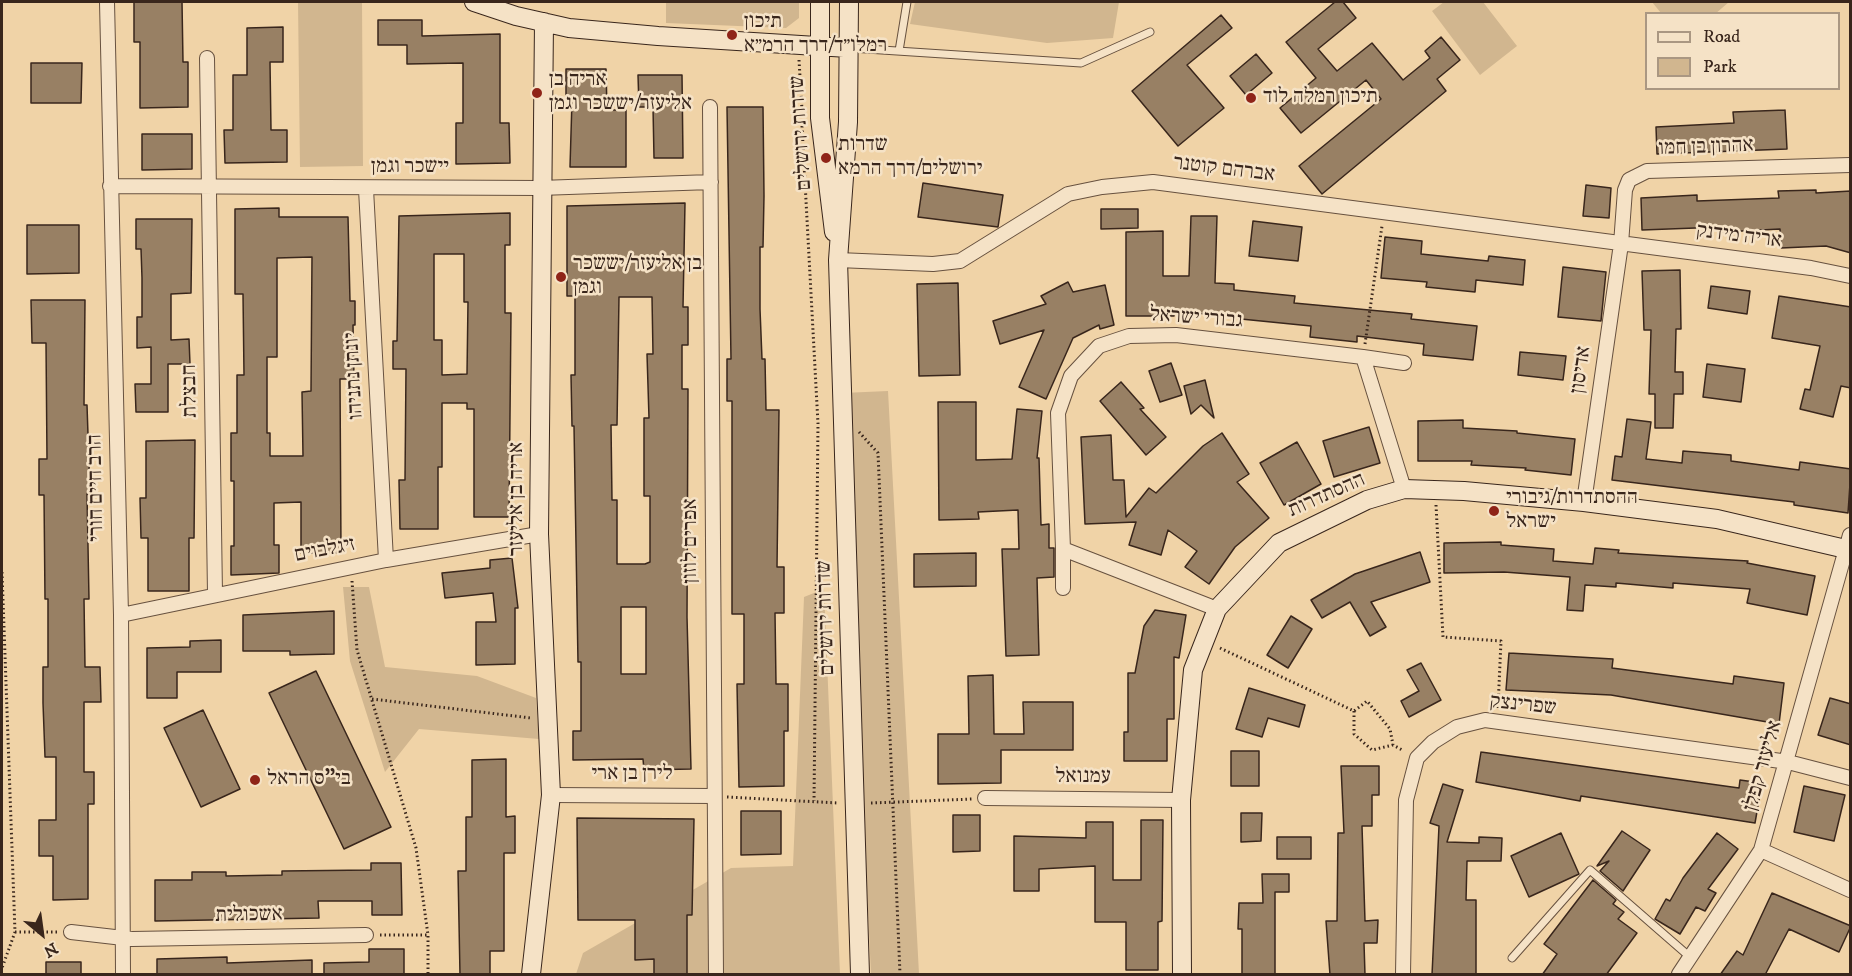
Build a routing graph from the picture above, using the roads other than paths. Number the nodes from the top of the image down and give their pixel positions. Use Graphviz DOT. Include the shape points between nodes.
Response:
graph roads {
  1 [pos="107,2"];
  2 [pos="474,2"];
  3 [pos="820,2"];
  4 [pos="849,2"];
  5 [pos="908,2"];
  6 [pos="544,22"];
  7 [pos="1150,32"];
  8 [pos="820,46"];
  9 [pos="848,48"];
  10 [pos="899,51"];
  11 [pos="207,58"];
  12 [pos="710,107"];
  13 [pos="1851,165"];
  14 [pos="711,182"];
  15 [pos="110,186"];
  16 [pos="209,187"];
  17 [pos="540,188"];
  18 [pos="366,189"];
  19 [pos="1621,244"];
  20 [pos="838,260"];
  21 [pos="1851,276"];
  22 [pos="1363,357"];
  23 [pos="1404,363"];
  24 [pos="1404,489"];
  25 [pos="1584,502"];
  26 [pos="539,534"];
  27 [pos="1849,545"];
  28 [pos="1063,549"];
  29 [pos="386,560"];
  30 [pos="1063,588"];
  31 [pos="215,594"];
  32 [pos="1217,609"];
  33 [pos="121,615"];
  34 [pos="1788,762"];
  35 [pos="1851,778"];
  36 [pos="551,795"];
  37 [pos="714,796"];
  38 [pos="985,798"];
  39 [pos="1181,800"];
  40 [pos="1761,850"];
  41 [pos="1851,890"];
  42 [pos="71,932"];
  43 [pos="366,935"];
  44 [pos="122,938"];
  45 [pos="1690,957"];
  46 [pos="1512,958"];
  47 [pos="123,975"];
  48 [pos="531,975"];
  49 [pos="717,975"];
  50 [pos="860,975"];
  51 [pos="1182,975"];
  52 [pos="1403,975"];
  53 [pos="1679,975"];
  1 -- 15 [label="street, הרב חיים חורי"];
  2 -- 6 [label="street"];
  3 -- 8 [label="street, שדרות ירושלים"];
  4 -- 9 [label="street, שדרות ירושלים"];
  5 -- 10 [label="lane"];
  6 -- 8 [label="street" via="568,28 658,36"];
  6 -- 17 [label="street, אריה בן אליעזר"];
  7 -- 10 [label="lane" via="1081,63"];
  8 -- 9 [label="street"];
  8 -- 20 [label="street, שדרות ירושלים" via="821,149"];
  9 -- 10 [label="lane"];
  9 -- 20 [label="street, שדרות ירושלים" via="848,122"];
  11 -- 16 [label="street, חבצלת"];
  12 -- 14 [label="street, אפרים לוזון"];
  13 -- 19 [label="street, אהרון בן חמו" via="1647,171 1629,180 1625,190"];
  14 -- 17 [label="street, יישכר וגמן"];
  14 -- 37 [label="street, אפרים לוזון"];
  15 -- 16 [label="street, יישכר וגמן"];
  15 -- 33 [label="street, הרב חיים חורי"];
  16 -- 18 [label="street, יישכר וגמן"];
  16 -- 31 [label="street, חבצלת"];
  17 -- 18 [label="street, יישכר וגמן"];
  17 -- 26 [label="street, אריה בן אליעזר"];
  18 -- 29 [label="street, יונתן נתניהו"];
  19 -- 20 [label="street, אברהם קוטנר" via="1153,182 1068,194 960,261 933,264"];
  19 -- 21 [label="street, אריה מידנק"];
  19 -- 25 [label="street, אדיסון"];
  20 -- 50 [label="street, שדרות ירושלים"];
  22 -- 23 [label="street, גבורי ישראל"];
  22 -- 24 [label="street"];
  22 -- 28 [label="street, גבורי ישראל" via="1176,335 1129,336 1099,346 1071,376 1058,413"];
  24 -- 25 [label="street, ההסתדרות"];
  24 -- 32 [label="street, ההסתדרות" via="1366,500 1279,543"];
  25 -- 27 [label="street, ההסתדרות" via="1717,519"];
  26 -- 29 [label="street, זיגלבוים"];
  26 -- 36 [label="street, אריה בן אליעזר"];
  27 -- 34 [label="street, אליעזר קפלן"];
  28 -- 30 [label="street, גבורי ישראל"];
  28 -- 32 [label="street"];
  29 -- 31 [label="street, זיגלבוים"];
  31 -- 33 [label="street, זיגלבוים"];
  32 -- 39 [label="street, ההסתדרות" via="1193,670"];
  33 -- 44 [label="street, הרב חיים חורי"];
  34 -- 35 [label="street, שפרינצק"];
  34 -- 40 [label="street, אליעזר קפלן"];
  34 -- 52 [label="street, שפרינצק" via="1485,720 1457,727 1417,758 1406,800"];
  36 -- 37 [label="street, לירן בן ארי"];
  36 -- 48 [label="street, אריה בן אליעזר"];
  37 -- 49 [label="street, אפרים לוזון"];
  38 -- 39 [label="street, עמנואל"];
  39 -- 51 [label="street, ההסתדרות"];
  40 -- 41 [label="street"];
  40 -- 45 [label="street, אליעזר קפלן"];
  42 -- 44 [label="street, אשכולית"];
  43 -- 44 [label="street, אשכולית"];
  44 -- 47 [label="street, הרב חיים חורי"];
  45 -- 46 [label="lane" via="1590,870"];
  45 -- 53 [label="street, אליעזר קפלן"];
}
